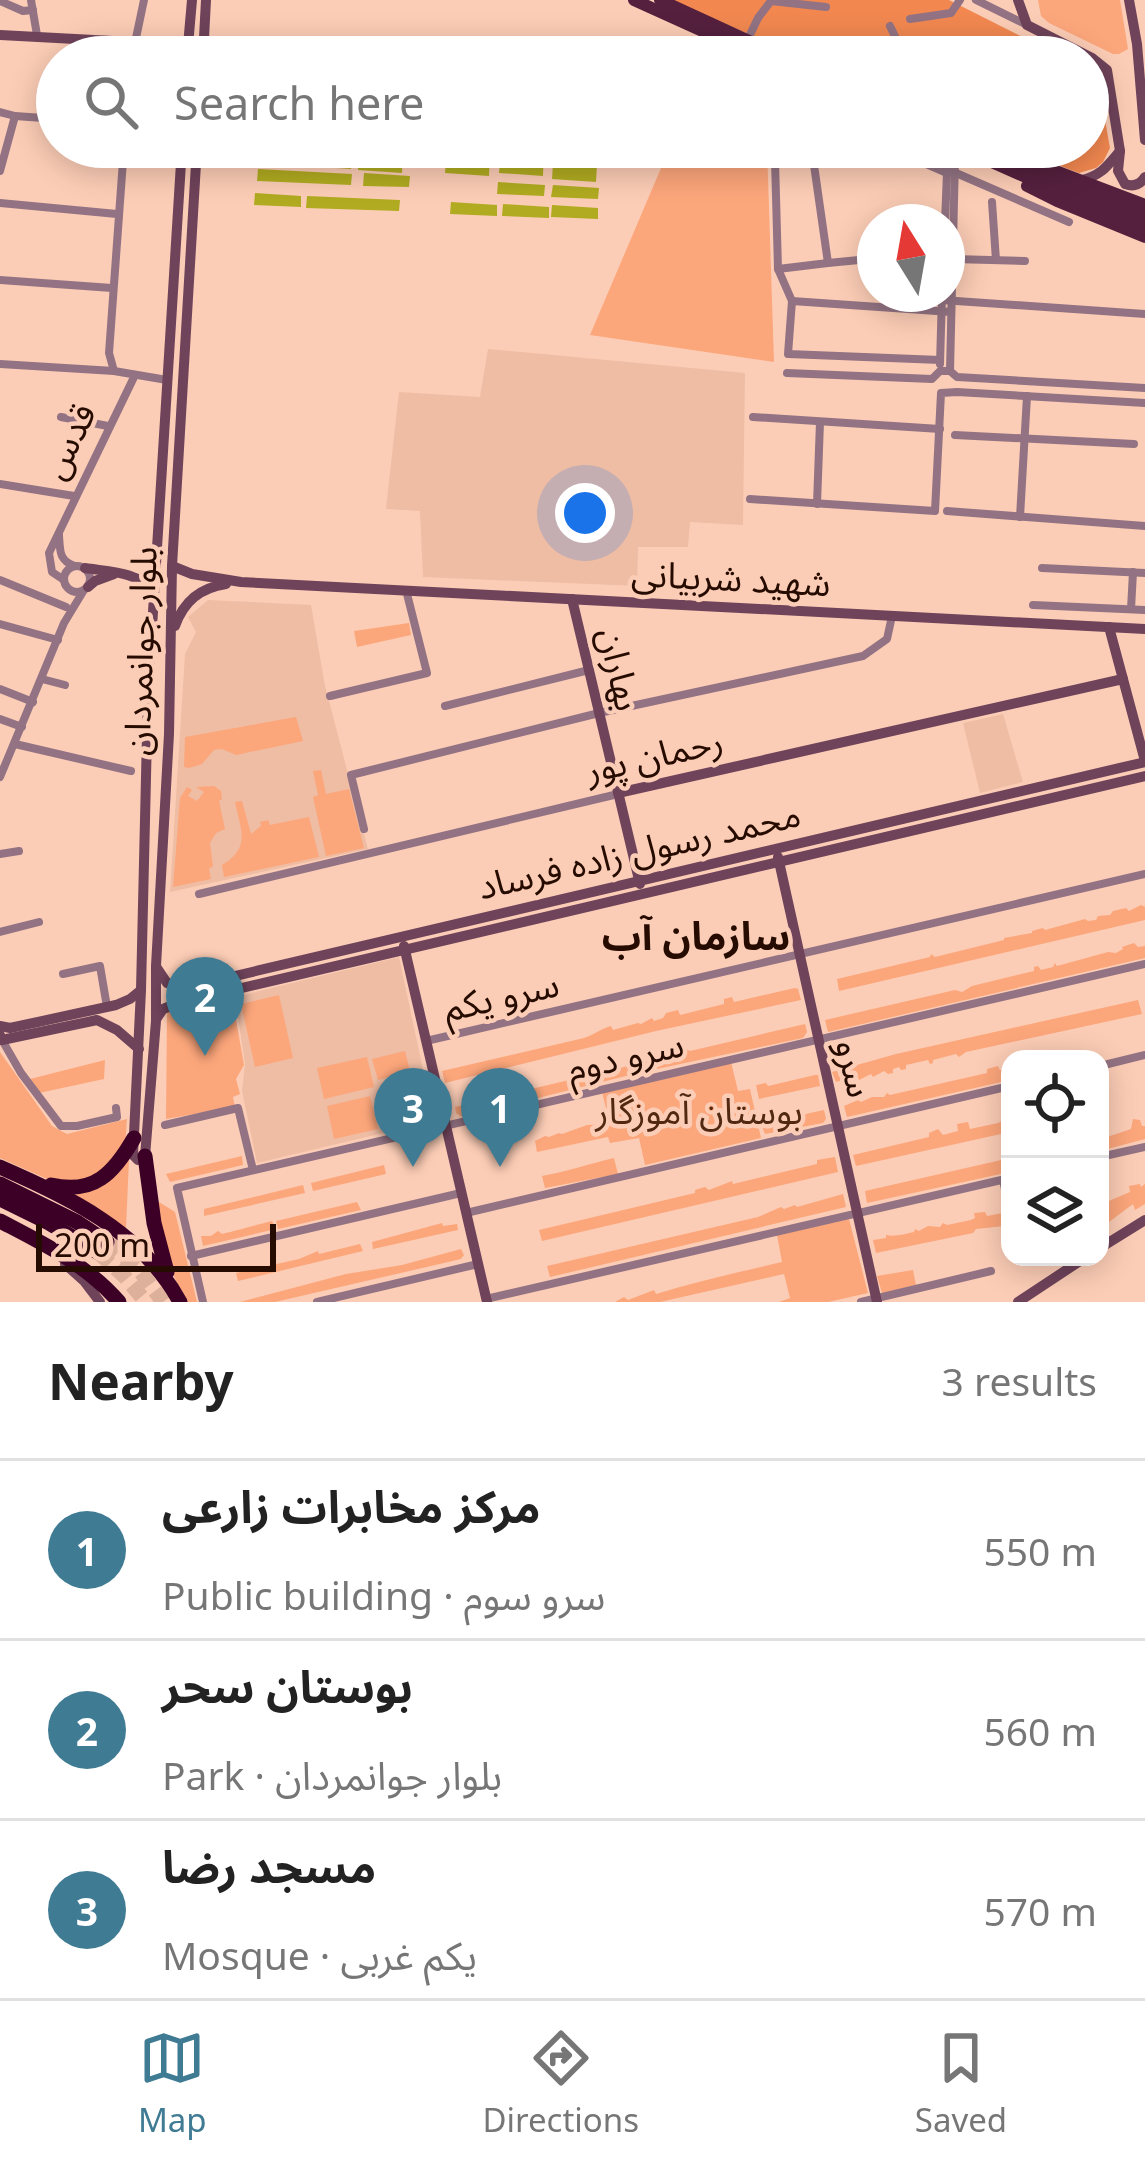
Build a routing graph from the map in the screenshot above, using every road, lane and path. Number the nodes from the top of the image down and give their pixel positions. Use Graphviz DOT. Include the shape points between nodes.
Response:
graph roads {
  1 [pos="144,0"];
  2 [pos="192,0"];
  3 [pos="206,0"];
  4 [pos="634,0"];
  5 [pos="660,0"];
  6 [pos="960,0"];
  7 [pos="976,0"];
  8 [pos="1018,0"];
  9 [pos="0,1"];
  10 [pos="1130,1"];
  11 [pos="673,3"];
  12 [pos="1145,4"];
  13 [pos="32,5"];
  14 [pos="826,8"];
  15 [pos="910,19"];
  16 [pos="1027,25"];
  17 [pos="890,26"];
  18 [pos="0,35"];
  19 [pos="37,35"];
  20 [pos="51,36"];
  21 [pos="135,36"];
  22 [pos="189,36"];
  23 [pos="203,36"];
  24 [pos="714,36"];
  25 [pos="740,36"];
  26 [pos="750,36"];
  27 [pos="895,36"];
  28 [pos="1046,36"];
  29 [pos="1109,74"];
  30 [pos="0,112"];
  31 [pos="15,116"];
  32 [pos="36,118"];
  33 [pos="1145,140"];
  34 [pos="1120,151"];
  35 [pos="1109,166"];
  36 [pos="122,168"];
  37 [pos="181,168"];
  38 [pos="196,168"];
  39 [pos="775,168"];
  40 [pos="814,168"];
  41 [pos="940,168"];
  42 [pos="953,168"];
  43 [pos="1007,168"];
  44 [pos="1020,168"];
  45 [pos="1027,168"];
  46 [pos="1043,168"];
  47 [pos="1107,168"];
  48 [pos="0,172"];
  49 [pos="952,173"];
  50 [pos="1145,177"];
  51 [pos="1082,180"];
  52 [pos="992,202"];
  53 [pos="0,203"];
  54 [pos="948,204"];
  55 [pos="952,204"];
  56 [pos="1145,205"];
  57 [pos="117,214"];
  58 [pos="1145,217"];
  59 [pos="1069,222"];
  60 [pos="1145,227"];
  61 [pos="1145,238"];
  62 [pos="965,259"];
  63 [pos="857,260"];
  64 [pos="996,260"];
  65 [pos="1024,261"];
  66 [pos="828,263"];
  67 [pos="778,269"];
  68 [pos="0,280"];
  69 [pos="112,288"];
  70 [pos="965,300"];
  71 [pos="792,301"];
  72 [pos="857,306"];
  73 [pos="946,312"];
  74 [pos="1145,314"];
  75 [pos="0,364"];
  76 [pos="943,367"];
  77 [pos="114,371"];
  78 [pos="787,373"];
  79 [pos="134,375"];
  80 [pos="168,380"];
  81 [pos="1145,388"];
  82 [pos="1027,396"];
  83 [pos="1145,404"];
  84 [pos="61,417"];
  85 [pos="753,417"];
  86 [pos="820,422"];
  87 [pos="108,426"];
  88 [pos="940,429"];
  89 [pos="955,435"];
  90 [pos="1024,438"];
  91 [pos="1134,444"];
  92 [pos="0,484"];
  93 [pos="74,496"];
  94 [pos="750,499"];
  95 [pos="817,503"];
  96 [pos="947,512"];
  97 [pos="1021,517"];
  98 [pos="1145,526"];
  99 [pos="59,534"];
  100 [pos="157,561"];
  101 [pos="172,566"];
  102 [pos="81,567"];
  103 [pos="1042,568"];
  104 [pos="1132,572"];
  105 [pos="117,573"];
  106 [pos="1145,573"];
  107 [pos="134,576"];
  108 [pos="4,581"];
  109 [pos="65,582"];
  110 [pos="241,582"];
  111 [pos="86,589"];
  112 [pos="406,590"];
  113 [pos="154,592"];
  114 [pos="0,598"];
  115 [pos="572,599"];
  116 [pos="1033,605"];
  117 [pos="66,607"];
  118 [pos="1131,610"];
  119 [pos="1145,610"];
  120 [pos="892,616"];
  121 [pos="64,623"];
  122 [pos="0,624"];
  123 [pos="1109,627"];
  124 [pos="1145,628"];
  125 [pos="58,640"];
  126 [pos="170,640"];
  127 [pos="589,670"];
  128 [pos="42,679"];
  129 [pos="1123,679"];
  130 [pos="65,685"];
  131 [pos="0,689"];
  132 [pos="148,692"];
  133 [pos="170,694"];
  134 [pos="330,696"];
  135 [pos="33,702"];
  136 [pos="445,706"];
  137 [pos="599,713"];
  138 [pos="0,719"];
  139 [pos="1140,720"];
  140 [pos="22,728"];
  141 [pos="169,734"];
  142 [pos="146,736"];
  143 [pos="15,744"];
  144 [pos="1145,762"];
  145 [pos="130,771"];
  146 [pos="1145,776"];
  147 [pos="0,777"];
  148 [pos="618,794"];
  149 [pos="935,818"];
  150 [pos="364,829"];
  151 [pos="19,851"];
  152 [pos="0,854"];
  153 [pos="777,855"];
  154 [pos="1145,874"];
  155 [pos="640,887"];
  156 [pos="199,894"];
  157 [pos="39,922"];
  158 [pos="0,932"];
  159 [pos="403,943"];
  160 [pos="799,956"];
  161 [pos="1145,964"];
  162 [pos="156,965"];
  163 [pos="276,973"];
  164 [pos="63,974"];
  165 [pos="178,987"];
  166 [pos="141,990"];
  167 [pos="178,1003"];
  168 [pos="107,1006"];
  169 [pos="156,1021"];
  170 [pos="1,1034"];
  171 [pos="817,1038"];
  172 [pos="426,1041"];
  173 [pos="139,1049"];
  174 [pos="1145,1055"];
  175 [pos="1109,1064"];
  176 [pos="1001,1088"];
  177 [pos="116,1108"];
  178 [pos="165,1125"];
  179 [pos="446,1126"];
  180 [pos="838,1126"];
  181 [pos="1145,1147"];
  182 [pos="138,1150"];
  183 [pos="1109,1155"];
  184 [pos="7,1170"];
  185 [pos="253,1170"];
  186 [pos="1001,1180"];
  187 [pos="0,1184"];
  188 [pos="461,1193"];
  189 [pos="0,1199"];
  190 [pos="466,1213"];
  191 [pos="858,1214"];
  192 [pos="1145,1220"];
  193 [pos="0,1221"];
  194 [pos="40,1242"];
  195 [pos="1109,1242"];
  196 [pos="191,1256"];
  197 [pos="478,1264"];
  198 [pos="1072,1266"];
  199 [pos="991,1271"];
  200 [pos="176,1294"];
  201 [pos="876,1300"];
  202 [pos="486,1301"];
  203 [pos="100,1302"];
  204 [pos="118,1302"];
  205 [pos="203,1302"];
  206 [pos="317,1302"];
  207 [pos="860,1302"];
  208 [pos="1018,1302"];
  1 -- 21 [label="street"];
  2 -- 22 [label="main road"];
  3 -- 23 [label="main road"];
  4 -- 24 [label="main road"];
  5 -- 11 [label="main road"];
  6 -- 15 [label="street" via="951,13"];
  7 -- 16 [label="street"];
  8 -- 16 [label="main road"];
  9 -- 13 [label="street" via="15,9"];
  10 -- 12 [label="street"];
  10 -- 33 [label="main road"];
  11 -- 25 [label="main road"];
  13 -- 19 [label="street"];
  14 -- 26 [label="street" via="771,1"];
  16 -- 28 [label="main road"];
  17 -- 27 [label="street"];
  18 -- 19 [label="main road"];
  19 -- 20 [label="main road"];
  29 -- 34 [label="main road"];
  30 -- 31 [label="street"];
  31 -- 32 [label="street"];
  31 -- 48 [label="street"];
  34 -- 35 [label="main road"];
  34 -- 50 [label="main road" via="1125,184"];
  36 -- 57 [label="street"];
  37 -- 80 [label="main road, بلوار جوانمردان"];
  38 -- 101 [label="main road, بلوار جوانمردان"];
  39 -- 67 [label="street"];
  40 -- 66 [label="street"];
  41 -- 49 [label="street"];
  42 -- 49 [label="street"];
  43 -- 61 [label="main road" via="1036,192"];
  44 -- 60 [label="main road"];
  45 -- 58 [label="main road"];
  46 -- 51 [label="main road"];
  47 -- 51 [label="main road"];
  49 -- 54 [label="street"];
  49 -- 55 [label="street"];
  49 -- 59 [label="street"];
  51 -- 56 [label="main road"];
  52 -- 64 [label="street"];
  53 -- 57 [label="street"];
  57 -- 69 [label="street"];
  62 -- 64 [label="street"];
  63 -- 66 [label="street"];
  64 -- 65 [label="street"];
  66 -- 67 [label="street"];
  67 -- 71 [label="street"];
  68 -- 69 [label="street"];
  69 -- 77 [label="street"];
  70 -- 74 [label="street"];
  71 -- 72 [label="street"];
  71 -- 76 [label="street" via="788,354"];
  73 -- 76 [label="street"];
  75 -- 77 [label="street, قدس"];
  76 -- 78 [label="street" via="932,379"];
  76 -- 81 [label="street" via="957,377"];
  77 -- 79 [label="street, قدس"];
  79 -- 80 [label="street, قدس"];
  79 -- 87 [label="street, قدس"];
  80 -- 100 [label="main road, بلوار جوانمردان"];
  82 -- 83 [label="street"];
  82 -- 88 [label="street" via="941,393"];
  82 -- 90 [label="street"];
  84 -- 87 [label="street"];
  85 -- 86 [label="street"];
  86 -- 88 [label="street"];
  86 -- 95 [label="street"];
  87 -- 93 [label="street, قدس"];
  88 -- 95 [label="street" via="935,511"];
  89 -- 90 [label="street"];
  90 -- 91 [label="street"];
  90 -- 97 [label="street"];
  92 -- 93 [label="street"];
  93 -- 99 [label="street, قدس"];
  94 -- 95 [label="street"];
  96 -- 97 [label="street"];
  97 -- 98 [label="street"];
  99 -- 102 [label="street, قدس" via="62,558"];
  99 -- 109 [label="street, قدس" via="49,563"];
  100 -- 107 [label="main road"];
  100 -- 113 [label="main road, بلوار جوانمردان"];
  101 -- 110 [label="main road, شهید شربیانی"];
  101 -- 126 [label="main road, بلوار جوانمردان"];
  102 -- 105 [label="main road"];
  102 -- 109 [label="street" via="66,572"];
  102 -- 111 [label="street" via="90,575"];
  103 -- 104 [label="street"];
  104 -- 106 [label="street"];
  104 -- 118 [label="street"];
  105 -- 107 [label="main road"];
  105 -- 111 [label="main road"];
  107 -- 113 [label="main road"];
  108 -- 114 [label="street"];
  108 -- 117 [label="street"];
  109 -- 111 [label="street" via="71,591"];
  109 -- 117 [label="street, قدس"];
  110 -- 112 [label="main road, شهید شربیانی"];
  110 -- 126 [label="main road, شهید شربیانی" via="198,593"];
  111 -- 121 [label="street, قدس"];
  112 -- 115 [label="main road, شهید شربیانی"];
  112 -- 134 [label="street" via="427,673"];
  113 -- 132 [label="main road, بلوار جوانمردان"];
  115 -- 120 [label="main road, شهید شربیانی"];
  115 -- 127 [label="main road, بهاران"];
  116 -- 118 [label="street"];
  117 -- 121 [label="street, قدس"];
  118 -- 119 [label="street"];
  120 -- 123 [label="main road, شهید شربیانی"];
  120 -- 137 [label="street" via="887,639 863,656"];
  121 -- 125 [label="street, قدس"];
  122 -- 125 [label="street"];
  123 -- 124 [label="main road, شهید شربیانی"];
  123 -- 129 [label="main road"];
  125 -- 128 [label="street, قدس"];
  126 -- 133 [label="main road, بلوار جوانمردان"];
  127 -- 136 [label="street"];
  127 -- 137 [label="main road, بهاران"];
  128 -- 130 [label="street"];
  128 -- 135 [label="street, قدس"];
  129 -- 139 [label="main road"];
  129 -- 148 [label="main road, رحمان پور"];
  131 -- 135 [label="street"];
  132 -- 133 [label="main road" via="156,706"];
  132 -- 142 [label="main road, بلوار جوانمردان"];
  133 -- 141 [label="main road, بلوار جوانمردان"];
  135 -- 140 [label="street, قدس"];
  137 -- 148 [label="main road, بهاران"];
  137 -- 150 [label="street" via="351,775"];
  138 -- 140 [label="street"];
  139 -- 144 [label="main road"];
  140 -- 143 [label="street, قدس"];
  141 -- 142 [label="main road" via="162,722"];
  141 -- 162 [label="main road, بلوار جوانمردان"];
  142 -- 166 [label="main road, بلوار جوانمردان"];
  143 -- 145 [label="street"];
  143 -- 147 [label="street, قدس"];
  144 -- 149 [label="main road, محمد رسول زاده فرساد"];
  146 -- 149 [label="main road, محمد رسول زاده فرساد"];
  148 -- 155 [label="main road, بهاران"];
  148 -- 156 [label="street, رحمان پور"];
  149 -- 153 [label="main road, محمد رسول زاده فرساد"];
  151 -- 152 [label="street"];
  153 -- 155 [label="main road, محمد رسول زاده فرساد"];
  153 -- 160 [label="main road, سرو"];
  154 -- 160 [label="street, سرو یکم"];
  155 -- 159 [label="main road, محمد رسول زاده فرساد"];
  157 -- 158 [label="street"];
  159 -- 163 [label="main road, محمد رسول زاده فرساد"];
  159 -- 172 [label="main road"];
  160 -- 171 [label="main road, سرو"];
  160 -- 172 [label="street, سرو یکم"];
  161 -- 171 [label="street, سرو دوم"];
  162 -- 165 [label="main road"];
  162 -- 169 [label="main road, بلوار جوانمردان"];
  163 -- 165 [label="main road, محمد رسول زاده فرساد"];
  163 -- 167 [label="main road, محمد رسول زاده فرساد"];
  164 -- 168 [label="street" via="100,966"];
  165 -- 167 [label="main road" via="169,994"];
  166 -- 168 [label="main road"];
  166 -- 173 [label="main road, بلوار جوانمردان"];
  167 -- 169 [label="main road, محمد رسول زاده فرساد"];
  168 -- 170 [label="main road"];
  169 -- 182 [label="main road, بلوار جوانمردان"];
  170 -- 173 [label="main road" via="97,1020"];
  170 -- 177 [label="street" via="62,1126 117,1117"];
  171 -- 179 [label="street, سرو دوم"];
  171 -- 180 [label="main road, سرو"];
  172 -- 179 [label="main road"];
  173 -- 182 [label="main road, بلوار جوانمردان"];
  174 -- 175 [label="street"];
  176 -- 180 [label="street"];
  178 -- 185 [label="street" via="238,1108"];
  179 -- 185 [label="street, سرو دوم"];
  179 -- 188 [label="main road"];
  180 -- 190 [label="street"];
  180 -- 191 [label="main road, سرو"];
  181 -- 183 [label="street"];
  182 -- 184 [label="highway" via="92,1184 68,1188"];
  182 -- 200 [label="highway"];
  184 -- 200 [label="highway" via="116,1227"];
  185 -- 196 [label="street, سرو دوم" via="177,1188"];
  186 -- 191 [label="street"];
  187 -- 189 [label="highway" via="77,1222 103,1248"];
  188 -- 190 [label="main road"];
  188 -- 196 [label="street"];
  190 -- 197 [label="main road"];
  191 -- 201 [label="main road, سرو"];
  191 -- 202 [label="street"];
  192 -- 195 [label="main road"];
  193 -- 194 [label="highway"];
  194 -- 203 [label="main road"];
  194 -- 204 [label="highway" via="78,1263"];
  196 -- 205 [label="street"];
  197 -- 202 [label="main road"];
  197 -- 206 [label="street"];
  198 -- 208 [label="main road"];
  199 -- 201 [label="street"];
  201 -- 207 [label="street"];
}
